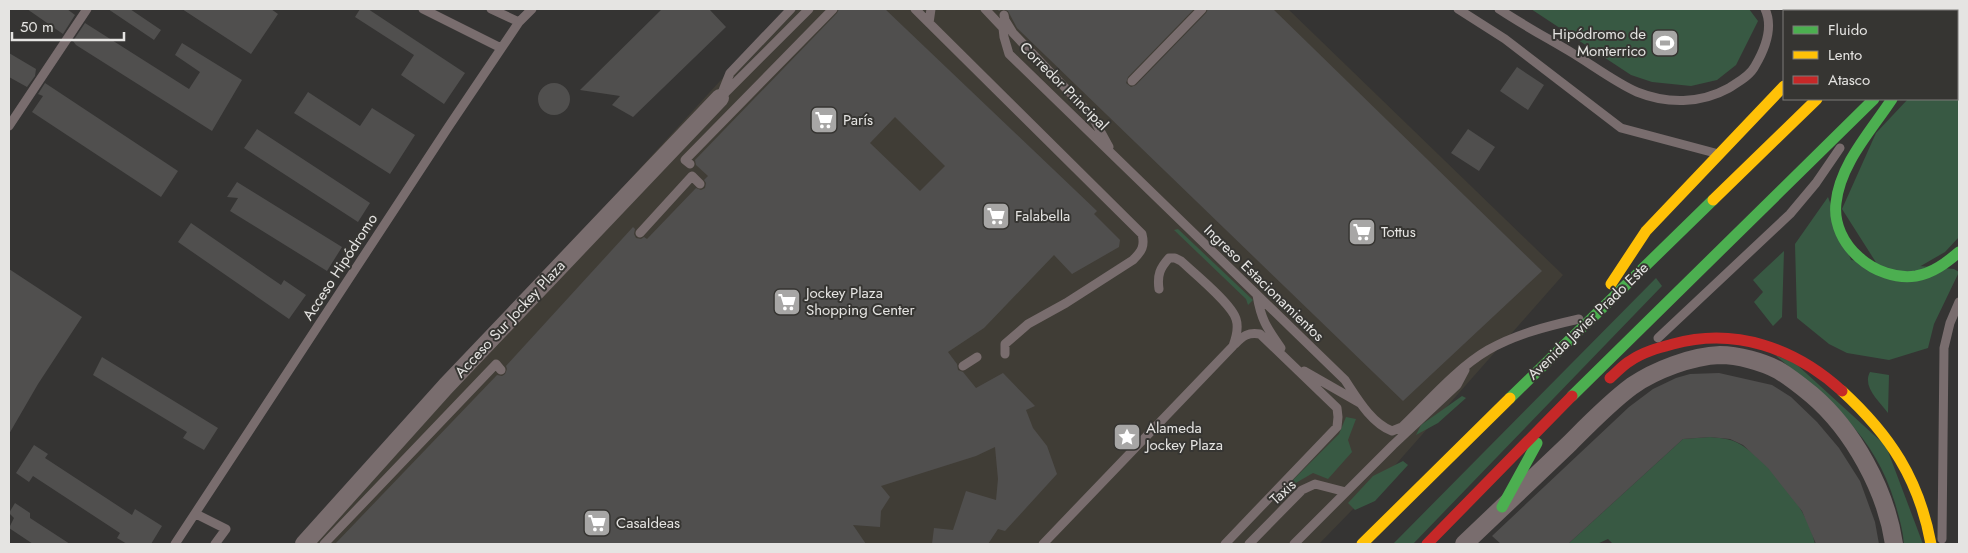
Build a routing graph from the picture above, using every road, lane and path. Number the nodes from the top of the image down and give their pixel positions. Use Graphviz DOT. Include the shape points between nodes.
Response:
graph roads {
  1 [pos="87,9"];
  2 [pos="423,9"];
  3 [pos="491,9"];
  4 [pos="532,9"];
  5 [pos="792,9"];
  6 [pos="809,9"];
  7 [pos="833,9"];
  8 [pos="915,9"];
  9 [pos="932,9"];
  10 [pos="985,9"];
  11 [pos="1202,9"];
  12 [pos="1458,9"];
  13 [pos="1499,9"];
  14 [pos="1765,9"];
  15 [pos="1004,15"];
  16 [pos="519,22"];
  17 [pos="929,22"];
  18 [pos="502,48"];
  19 [pos="1132,81"];
  20 [pos="1783,87"];
  21 [pos="720,98"];
  22 [pos="1816,100"];
  23 [pos="1872,100"];
  24 [pos="1872,100"];
  25 [pos="1891,100"];
  26 [pos="9,126"];
  27 [pos="1720,154"];
  28 [pos="1115,155"];
  29 [pos="690,164"];
  30 [pos="700,184"];
  31 [pos="640,233"];
  32 [pos="1959,252"];
  33 [pos="1159,289"];
  34 [pos="1257,295"];
  35 [pos="1959,302"];
  36 [pos="1593,316"];
  37 [pos="1232,346"];
  38 [pos="1005,354"];
  39 [pos="976,357"];
  40 [pos="1632,359"];
  41 [pos="1292,364"];
  42 [pos="1468,364"];
  43 [pos="963,366"];
  44 [pos="502,370"];
  45 [pos="1362,405"];
  46 [pos="1549,419"];
  47 [pos="1346,492"];
  48 [pos="1502,507"];
  49 [pos="196,514"];
  50 [pos="176,544"];
  51 [pos="215,544"];
  52 [pos="304,544"];
  53 [pos="324,544"];
  54 [pos="1043,544"];
  55 [pos="1225,544"];
  56 [pos="1249,544"];
  57 [pos="1294,544"];
  58 [pos="1362,544"];
  59 [pos="1427,544"];
  60 [pos="1465,544"];
  61 [pos="1894,544"];
  62 [pos="1931,544"];
  63 [pos="1942,544"];
  1 -- 26 [label="lane"];
  2 -- 18 [label="lane"];
  3 -- 16 [label="lane"];
  4 -- 16 [label="lane, Acceso Hipódromo"];
  5 -- 21 [label="lane" via="730,72"];
  6 -- 21 [label="lane"];
  7 -- 29 [label="lane" via="686,160"];
  8 -- 17 [label="lane"];
  9 -- 17 [label="lane"];
  10 -- 28 [label="lane, Corredor Principal" via="1003,28 1009,54"];
  11 -- 19 [label="lane"];
  12 -- 27 [label="lane" via="1505,39 1621,128"];
  13 -- 14 [label="lane" via="1636,91 1670,100 1698,100 1717,94 1754,69 1769,33"];
  15 -- 28 [label="lane" via="1013,33 1092,116"];
  16 -- 18 [label="lane, Acceso Hipódromo"];
  17 -- 38 [label="lane" via="1142,234 1144,241 1142,252 1133,260 1028,324 1005,344"];
  18 -- 49 [label="lane, Acceso Hipódromo"];
  20 -- 27 [label="highway"];
  21 -- 52 [label="street, Acceso Sur Jockey Plaza" via="446,386"];
  22 -- 36 [label="highway, Avenida Javier Prado Este"];
  23 -- 40 [label="lane" via="1816,183 1790,214 1678,321"];
  24 -- 46 [label="highway"];
  25 -- 32 [label="highway" via="1843,177 1836,202 1839,227 1859,258 1888,275 1910,277 1929,273"];
  27 -- 36 [label="highway" via="1646,232"];
  28 -- 34 [label="lane, Ingreso Estacionamientos"];
  30 -- 31 [label="lane" via="692,176"];
  33 -- 37 [label="lane" via="1162,266 1169,258 1181,261 1230,308 1236,318 1236,338"];
  34 -- 41 [label="lane" via="1263,322"];
  34 -- 45 [label="lane, Ingreso Estacionamientos" via="1345,380"];
  35 -- 63 [label="lane" via="1944,348"];
  36 -- 42 [label="lane" via="1514,338"];
  36 -- 58 [label="highway, Avenida Javier Prado Este"];
  37 -- 41 [label="lane" via="1245,334 1260,334"];
  37 -- 54 [label="lane"];
  39 -- 43 [label="lane"];
  40 -- 46 [label="highway" via="1597,388"];
  40 -- 62 [label="highway" via="1675,343 1717,337 1761,343 1800,360 1847,395 1897,452 1915,488"];
  41 -- 45 [label="lane"];
  41 -- 55 [label="lane" via="1337,408 1337,427"];
  42 -- 45 [label="lane, Ingreso Estacionamientos" via="1402,427 1392,431 1384,428"];
  42 -- 47 [label="lane" via="1457,385"];
  44 -- 53 [label="lane" via="496,364"];
  46 -- 48 [label="highway"];
  46 -- 59 [label="highway"];
  47 -- 56 [label="lane, Taxis" via="1315,484 1302,490"];
  47 -- 57 [label="lane"];
  48 -- 60 [label="street"];
  48 -- 61 [label="street" via="1630,388 1662,370 1720,355 1759,362 1777,370 1807,391 1833,416 1868,470 1885,506"];
  49 -- 50 [label="lane, Acceso Hipódromo"];
  49 -- 51 [label="lane" via="226,528"];
}
